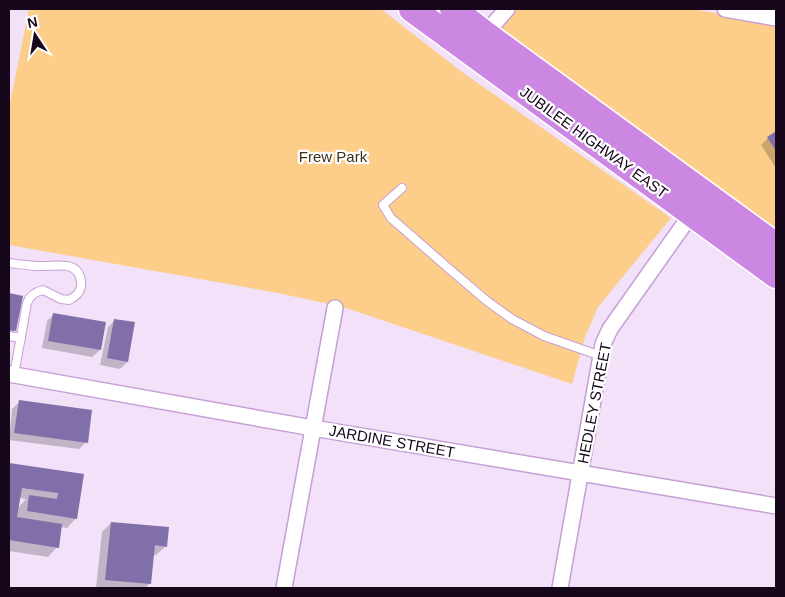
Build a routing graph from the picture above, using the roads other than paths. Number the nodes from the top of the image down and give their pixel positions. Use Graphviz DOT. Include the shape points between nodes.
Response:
graph roads {
  1 [pos="412,9"];
  2 [pos="453,9"];
  3 [pos="507,9"];
  4 [pos="725,9"];
  5 [pos="776,18"];
  6 [pos="485,34"];
  7 [pos="576,114"];
  8 [pos="402,188"];
  9 [pos="692,213"];
  10 [pos="776,246"];
  11 [pos="9,263"];
  12 [pos="776,275"];
  13 [pos="335,308"];
  14 [pos="9,336"];
  15 [pos="21,338"];
  16 [pos="601,356"];
  17 [pos="12,374"];
  18 [pos="313,428"];
  19 [pos="580,473"];
  20 [pos="776,506"];
  21 [pos="284,588"];
  22 [pos="560,588"];
  1 -- 7 [label="highway, JUBILEE HIGHWAY EAST"];
  2 -- 6 [label="highway, JUBILEE HIGHWAY EAST"];
  3 -- 6 [label="street"];
  4 -- 5 [label="street"];
  6 -- 7 [label="highway, JUBILEE HIGHWAY EAST"];
  7 -- 9 [label="highway, JUBILEE HIGHWAY EAST"];
  7 -- 10 [label="highway, JUBILEE HIGHWAY EAST"];
  8 -- 16 [label="lane" via="383,205 391,218 487,301 544,336"];
  9 -- 12 [label="highway, JUBILEE HIGHWAY EAST"];
  9 -- 16 [label="street, HEDLEY STREET" via="610,329"];
  11 -- 15 [label="lane" via="64,265 74,268 81,281 79,294 69,300 43,290 33,293 27,303"];
  13 -- 18 [label="street"];
  14 -- 15 [label="lane"];
  15 -- 17 [label="lane"];
  16 -- 19 [label="street, HEDLEY STREET"];
  17 -- 18 [label="street, JARDINE STREET"];
  18 -- 19 [label="street, JARDINE STREET"];
  18 -- 21 [label="street"];
  19 -- 20 [label="street, JARDINE STREET"];
  19 -- 22 [label="street, HEDLEY STREET"];
}
